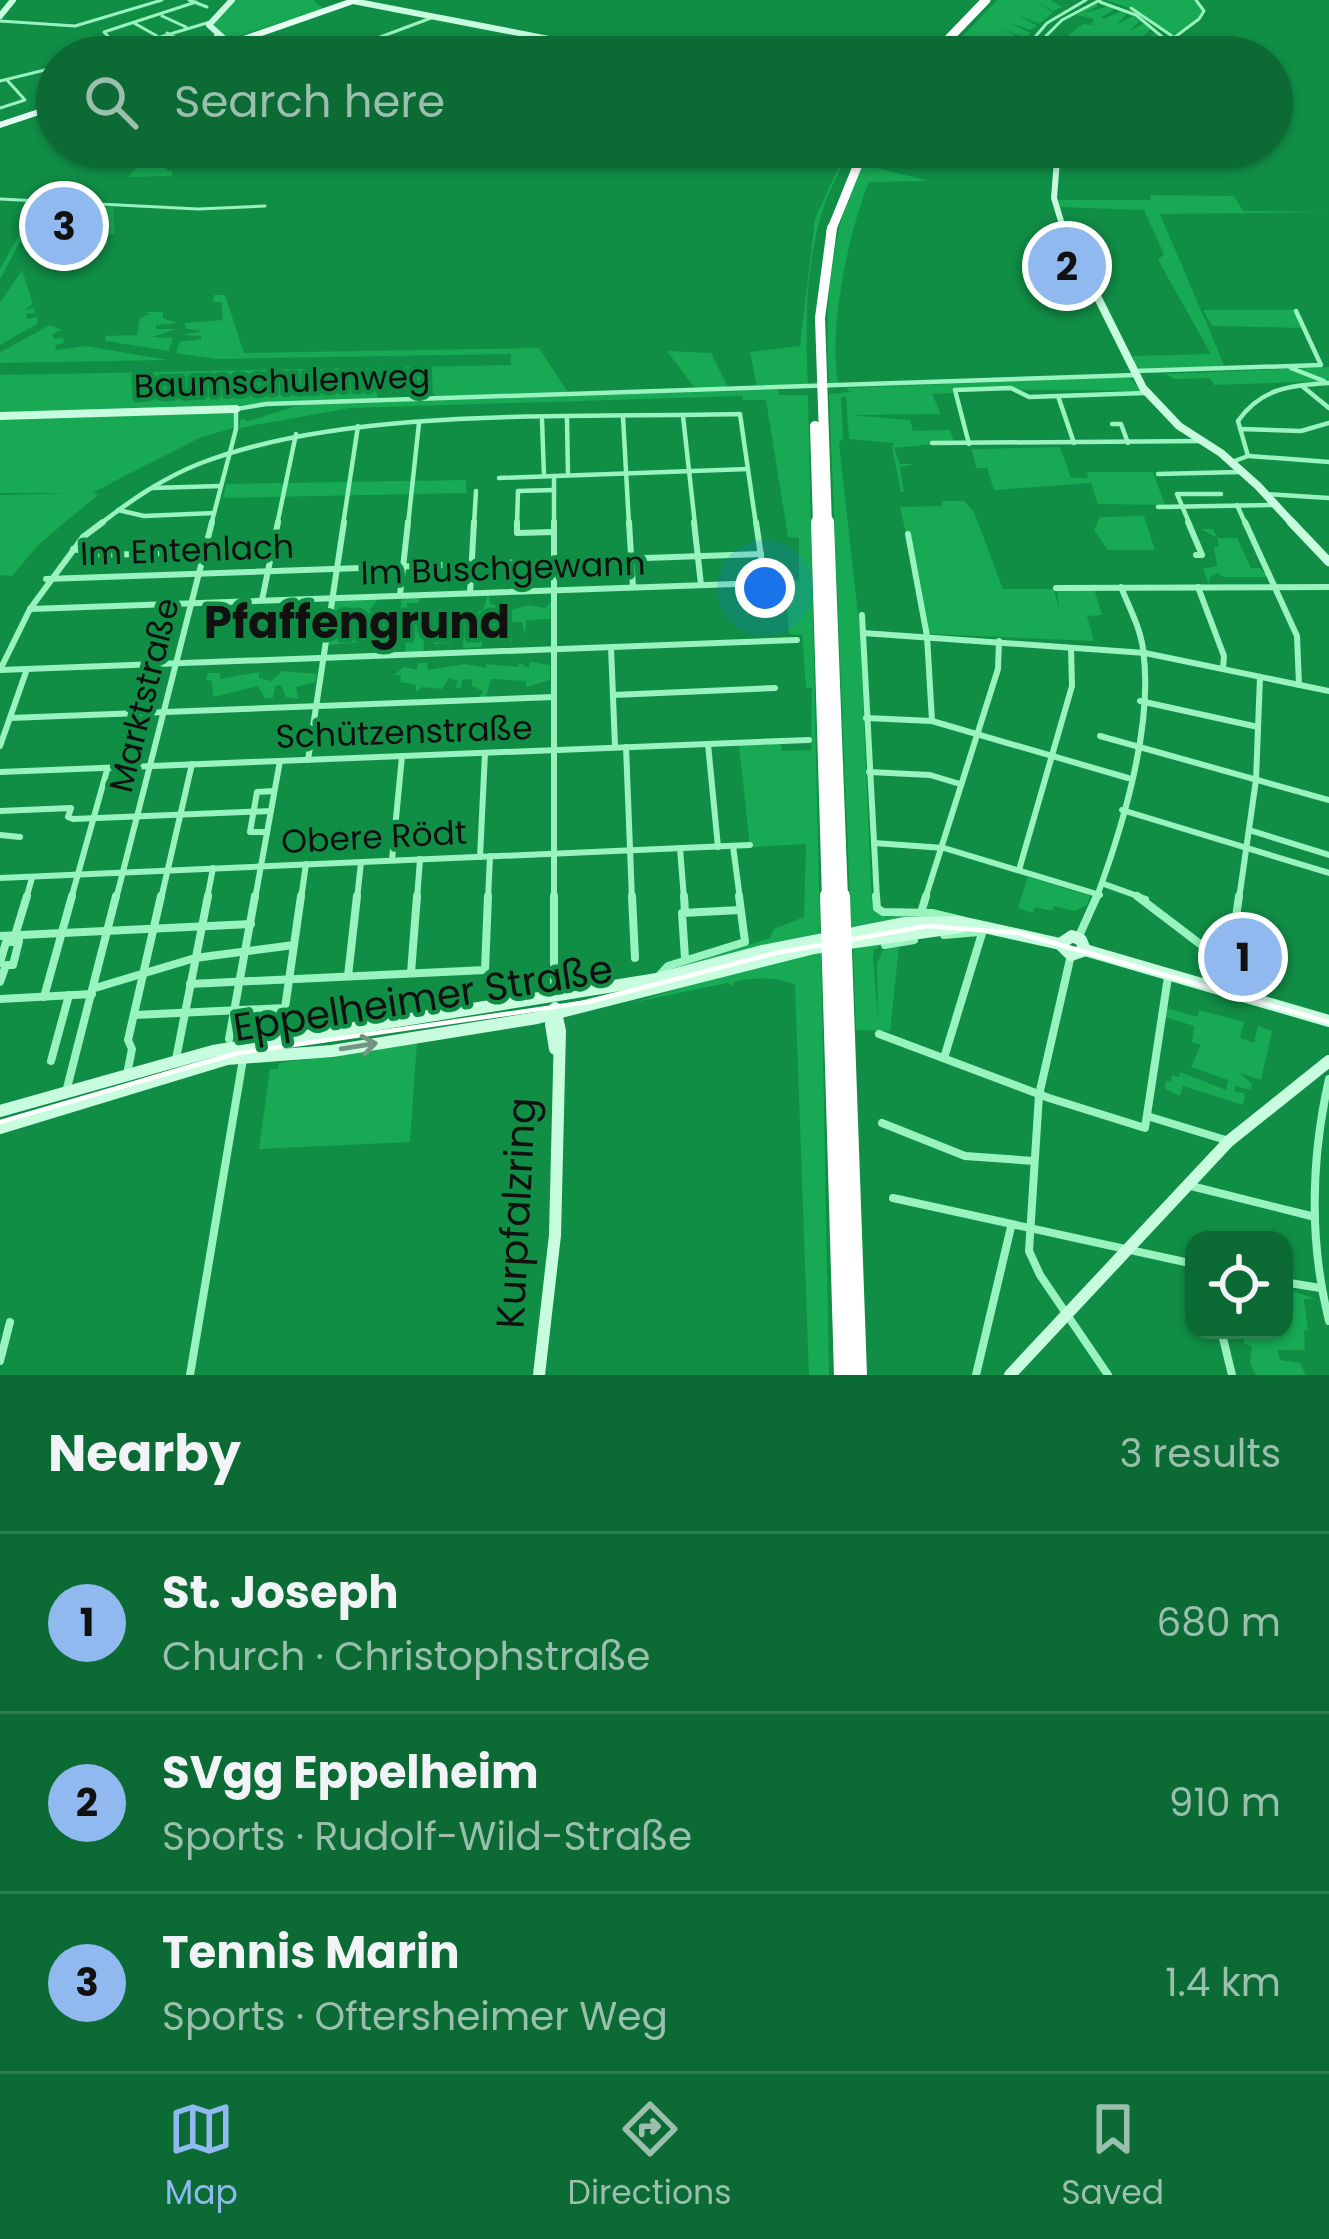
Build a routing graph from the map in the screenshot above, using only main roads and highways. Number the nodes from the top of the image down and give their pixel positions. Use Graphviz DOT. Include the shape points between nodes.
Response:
graph roads {
  1 [pos="989,0"];
  2 [pos="361,3"];
  3 [pos="243,36"];
  4 [pos="253,36"];
  5 [pos="954,36"];
  6 [pos="36,111"];
  7 [pos="0,124"];
  8 [pos="850,168"];
  9 [pos="853,168"];
  10 [pos="843,1375"];
  11 [pos="858,1375"];
  1 -- 5 [label="highway"];
  2 -- 3 [label="main road"];
  2 -- 4 [label="main road"];
  6 -- 7 [label="main road"];
  8 -- 10 [label="highway" via="826,216 812,310"];
  9 -- 11 [label="highway" via="834,217 820,305"];
}
